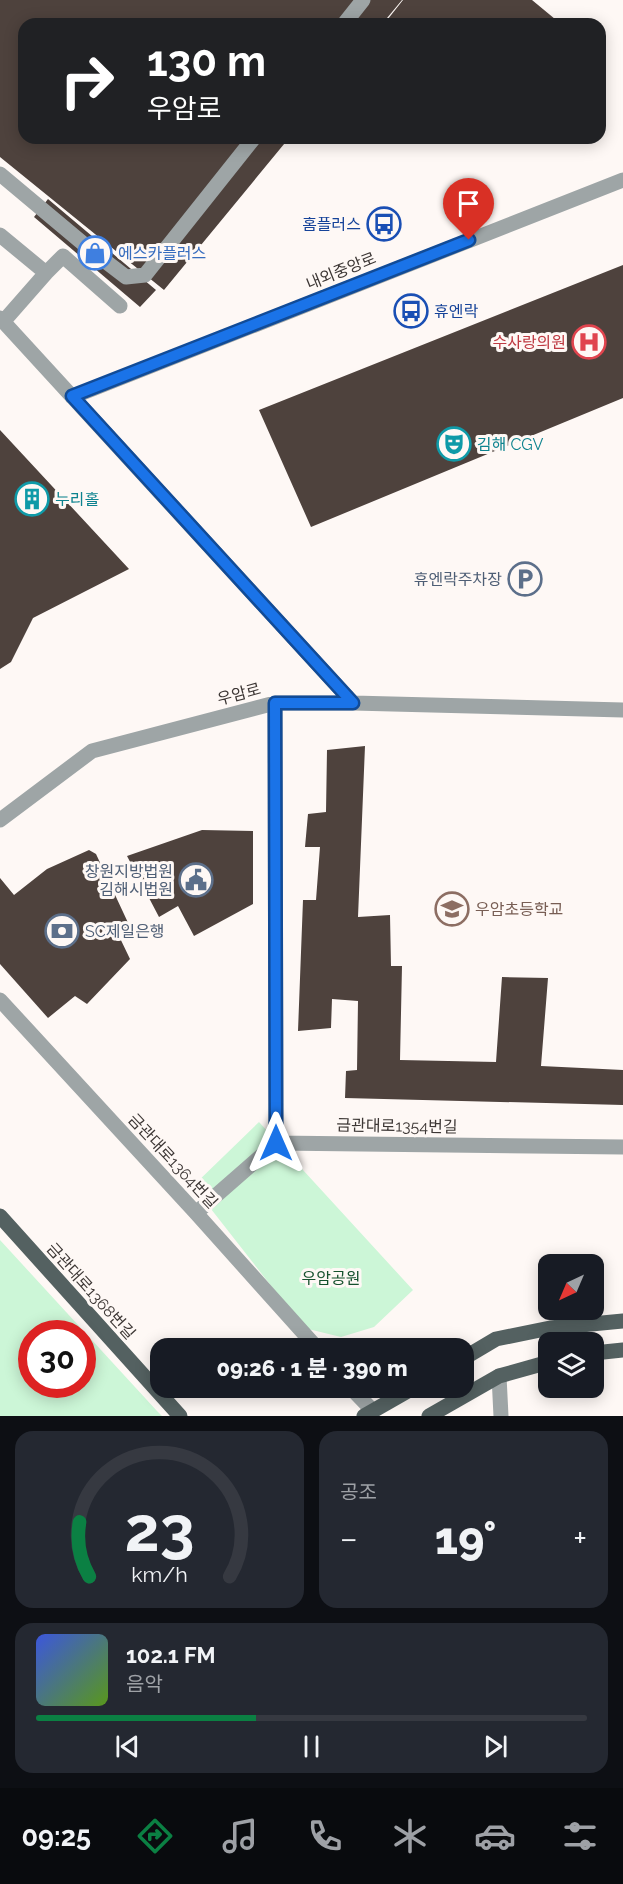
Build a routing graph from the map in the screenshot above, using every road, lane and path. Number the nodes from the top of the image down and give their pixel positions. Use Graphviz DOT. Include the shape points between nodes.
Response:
graph roads {
  1 [pos="363,0"];
  2 [pos="349,18"];
  3 [pos="249,144"];
  4 [pos="0,174"];
  5 [pos="623,180"];
  6 [pos="0,235"];
  7 [pos="46,273"];
  8 [pos="120,306"];
  9 [pos="2,320"];
  10 [pos="72,396"];
  11 [pos="275,703"];
  12 [pos="353,703"];
  13 [pos="623,710"];
  14 [pos="0,820"];
  15 [pos="0,999"];
  16 [pos="276,1143"];
  17 [pos="623,1147"];
  18 [pos="196,1213"];
  19 [pos="0,1216"];
  20 [pos="623,1322"];
  21 [pos="308,1338"];
  22 [pos="623,1350"];
  23 [pos="474,1352"];
  24 [pos="604,1352"];
  25 [pos="538,1365"];
  26 [pos="499,1376"];
  27 [pos="358,1398"];
  28 [pos="396,1398"];
  29 [pos="368,1414"];
  30 [pos="499,1415"];
  31 [pos="180,1416"];
  32 [pos="429,1416"];
  1 -- 2 [label="street"];
  3 -- 4 [label="street" via="145,275 126,277"];
  5 -- 10 [label="street, 내외중앙로"];
  6 -- 7 [label="street"];
  7 -- 8 [label="street" via="63,256"];
  7 -- 9 [label="street"];
  9 -- 10 [label="street"];
  10 -- 12 [label="street"];
  11 -- 12 [label="street, 우암로"];
  11 -- 14 [label="street, 우암로" via="92,751"];
  11 -- 16 [label="street"];
  12 -- 13 [label="street, 우암로"];
  15 -- 18 [label="street, 금관대로1364번길"];
  16 -- 17 [label="street, 금관대로1354번길"];
  16 -- 18 [label="street"];
  18 -- 21 [label="street, 금관대로1364번길"];
  19 -- 31 [label="main road, 금관대로1368번길"];
  20 -- 23 [label="main road" via="550,1328 495,1339"];
  22 -- 24 [label="main road"];
  25 -- 26 [label="main road"];
  26 -- 30 [label="street"];
  26 -- 32 [label="main road"];
  27 -- 29 [label="street"];
  28 -- 29 [label="main road"];
}
